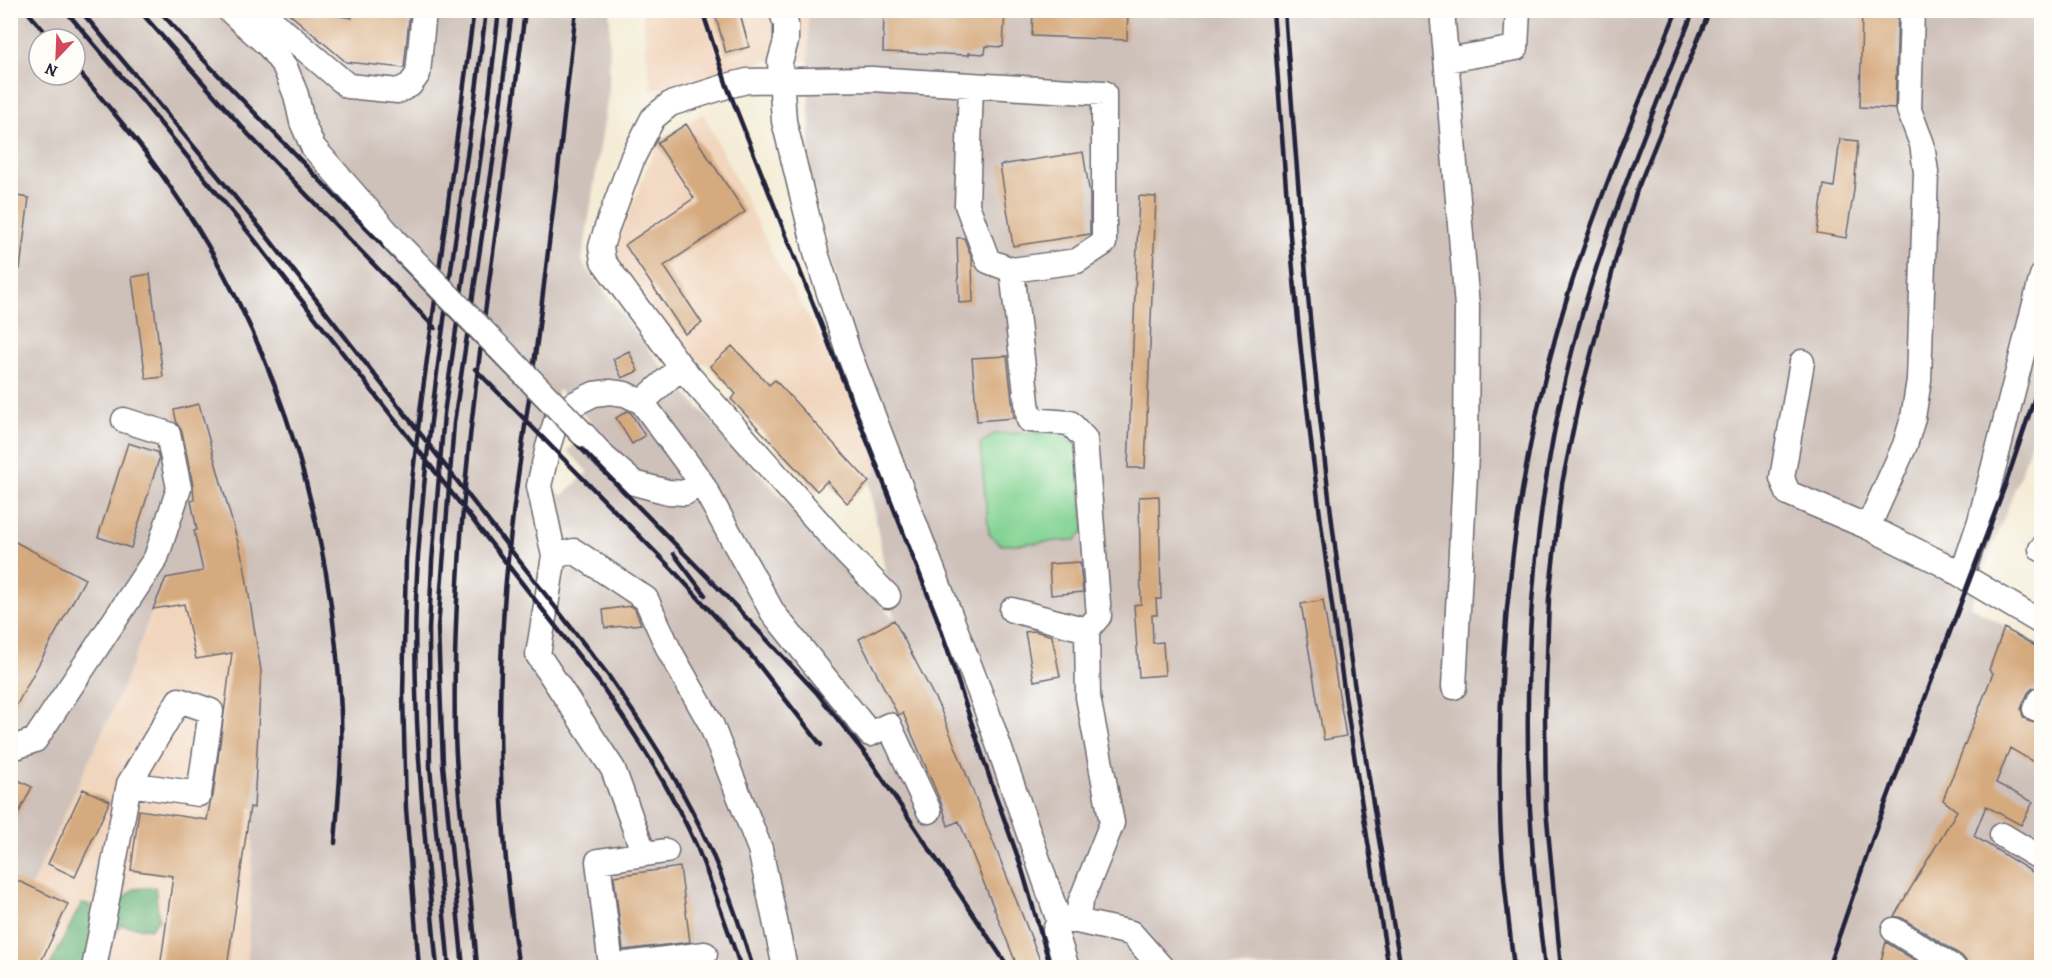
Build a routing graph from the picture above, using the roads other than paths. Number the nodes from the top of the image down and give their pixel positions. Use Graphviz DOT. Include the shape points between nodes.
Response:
graph roads {
  1 [pos="229,10"];
  2 [pos="259,10"];
  3 [pos="424,10"];
  4 [pos="781,10"];
  5 [pos="1442,10"];
  6 [pos="1518,10"];
  7 [pos="1912,10"];
  8 [pos="1447,60"];
  9 [pos="781,81"];
  10 [pos="971,86"];
  11 [pos="1012,270"];
  12 [pos="2042,276"];
  13 [pos="1802,362"];
  14 [pos="681,368"];
  15 [pos="642,402"];
  16 [pos="124,420"];
  17 [pos="701,482"];
  18 [pos="1868,527"];
  19 [pos="554,556"];
  20 [pos="1962,575"];
  21 [pos="888,597"];
  22 [pos="1012,610"];
  23 [pos="2042,623"];
  24 [pos="1087,630"];
  25 [pos="1454,687"];
  26 [pos="10,749"];
  27 [pos="129,784"];
  28 [pos="929,811"];
  29 [pos="2002,835"];
  30 [pos="2042,859"];
  31 [pos="1068,921"];
  32 [pos="1894,930"];
  33 [pos="705,954"];
  34 [pos="94,968"];
  35 [pos="785,968"];
  36 [pos="1067,968"];
  37 [pos="1162,968"];
  38 [pos="1954,968"];
  1 -- 17 [label="lane, bridge" via="269,46 285,67 314,147 394,240 605,458 634,483 668,492 685,493"];
  2 -- 3 [label="lane" via="348,86 398,91 410,85 418,74"];
  4 -- 9 [label="lane" via="786,41 780,62"];
  5 -- 8 [label="lane"];
  6 -- 8 [label="lane" via="1516,48"];
  7 -- 18 [label="lane" via="1909,110 1922,144 1926,172 1919,380 1905,445"];
  8 -- 25 [label="lane" via="1467,307 1466,454"];
  9 -- 10 [label="lane" via="872,79"];
  9 -- 14 [label="lane" via="747,81 728,86 670,104 653,118 633,157 606,230 601,247 603,261"];
  9 -- 31 [label="lane" via="784,122 818,256 848,351"];
  10 -- 11 [label="lane" via="967,205 988,261"];
  10 -- 11 [label="lane" via="1104,93 1104,243 1077,261"];
  11 -- 24 [label="lane" via="1029,420 1070,423 1085,439 1099,616"];
  12 -- 20 [label="lane" via="1980,521"];
  13 -- 18 [label="lane" via="1782,478 1788,493"];
  14 -- 15 [label="lane"];
  14 -- 21 [label="lane"];
  15 -- 17 [label="lane"];
  15 -- 19 [label="lane" via="625,394 594,394 564,409 557,418 539,486"];
  16 -- 26 [label="lane" via="168,434 179,488 156,558 35,740"];
  17 -- 28 [label="lane" via="773,613 870,734 889,725"];
  18 -- 20 [label="lane"];
  19 -- 33 [label="lane" via="538,655 612,769 655,852 598,861 611,966"];
  19 -- 35 [label="lane" via="574,551 646,599 669,650 711,724 760,849"];
  20 -- 23 [label="lane"];
  22 -- 24 [label="lane"];
  24 -- 31 [label="lane" via="1088,697 1112,823 1080,903"];
  27 -- 34 [label="lane"];
  29 -- 30 [label="lane"];
  31 -- 36 [label="lane" via="1056,924 1055,930"];
  31 -- 37 [label="lane" via="1131,933"];
  32 -- 38 [label="lane"];
}
